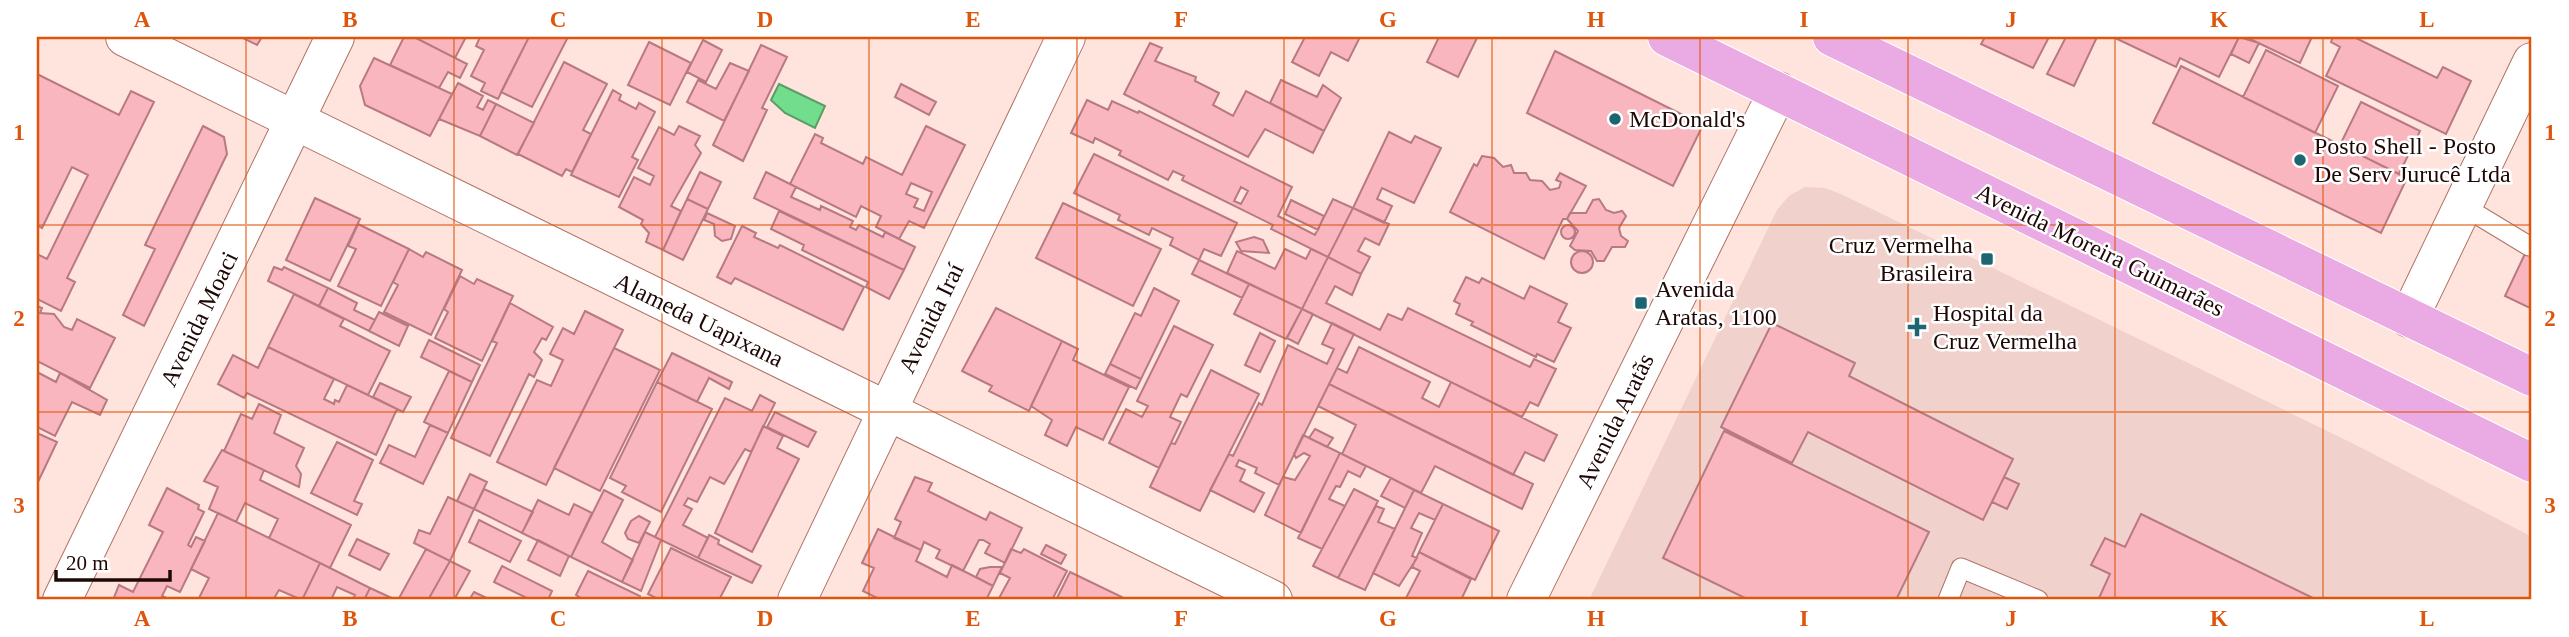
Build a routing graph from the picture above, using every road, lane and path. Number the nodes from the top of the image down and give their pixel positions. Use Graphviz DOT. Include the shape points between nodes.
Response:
graph roads {
  1 [pos="125,37"];
  2 [pos="335,37"];
  3 [pos="1066,37"];
  4 [pos="1667,37"];
  5 [pos="1832,37"];
  6 [pos="2532,62"];
  7 [pos="1778,91"];
  8 [pos="295,120"];
  9 [pos="2463,206"];
  10 [pos="2529,246"];
  11 [pos="2409,318"];
  12 [pos="2532,377"];
  13 [pos="887,411"];
  14 [pos="2532,463"];
  15 [pos="62,600"];
  16 [pos="797,600"];
  17 [pos="1273,600"];
  18 [pos="1526,600"];
  19 [pos="1948,600"];
  20 [pos="2038,600"];
  1 -- 8 [label="street, Alameda Uapixana"];
  2 -- 8 [label="street, Avenida Moaci"];
  3 -- 13 [label="street, Avenida Iraí"];
  4 -- 7 [label="highway, Avenida Moreira Guimarães"];
  5 -- 11 [label="highway"];
  6 -- 9 [label="street"];
  7 -- 14 [label="highway, Avenida Moreira Guimarães"];
  7 -- 18 [label="street, Avenida Aratãs"];
  8 -- 13 [label="street, Alameda Uapixana"];
  8 -- 15 [label="street, Avenida Moaci"];
  9 -- 10 [label="lane"];
  9 -- 11 [label="street"];
  11 -- 12 [label="highway"];
  13 -- 16 [label="street, Avenida Iraí"];
  13 -- 17 [label="street, Alameda Uapixana"];
  19 -- 20 [label="lane" via="1961,568"];
}
